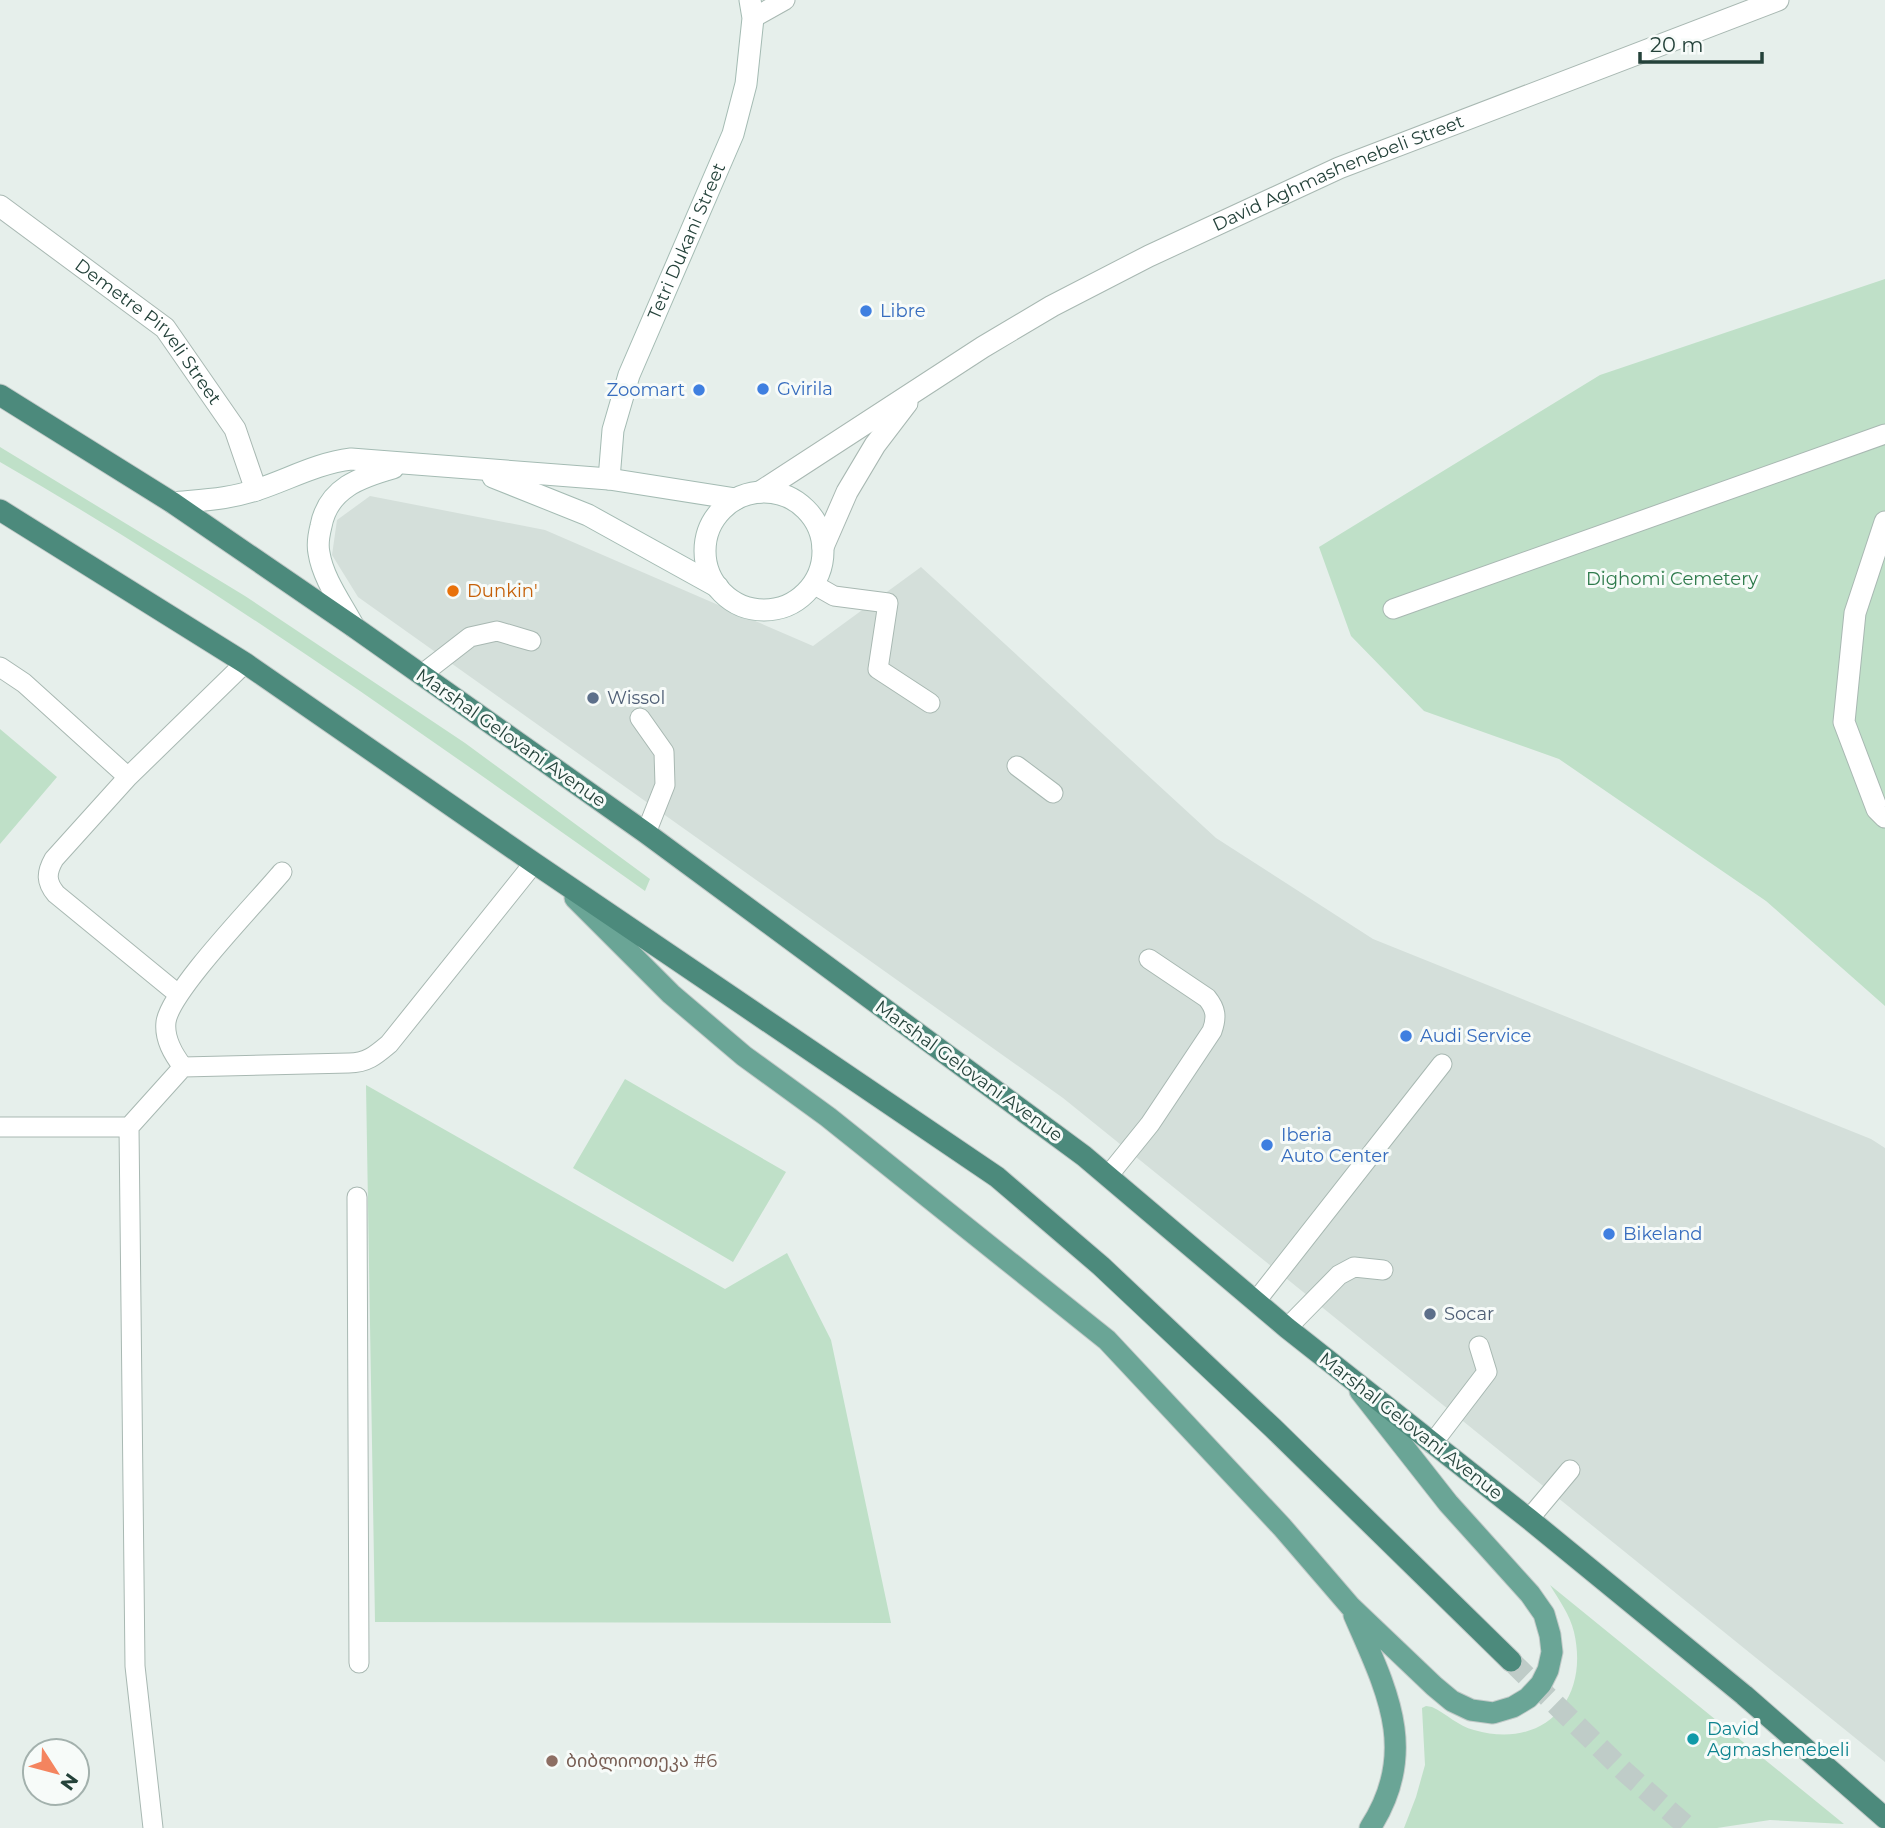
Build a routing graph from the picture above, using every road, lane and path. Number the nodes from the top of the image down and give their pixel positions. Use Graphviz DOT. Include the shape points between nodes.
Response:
graph roads {
  1 [pos="785,0"];
  2 [pos="1777,0"];
  3 [pos="752,9"];
  4 [pos="0,206"];
  5 [pos="917,390"];
  6 [pos="0,395"];
  7 [pos="1885,433"];
  8 [pos="405,464"];
  9 [pos="475,470"];
  10 [pos="609,479"];
  11 [pos="256,490"];
  12 [pos="760,492"];
  13 [pos="736,499"];
  14 [pos="173,503"];
  15 [pos="0,510"];
  16 [pos="1885,522"];
  17 [pos="823,547"];
  18 [pos="813,584"];
  19 [pos="718,587"];
  20 [pos="1393,609"];
  21 [pos="354,627"];
  22 [pos="531,641"];
  23 [pos="245,663"];
  24 [pos="0,667"];
  25 [pos="421,675"];
  26 [pos="930,703"];
  27 [pos="640,718"];
  28 [pos="1017,766"];
  29 [pos="128,776"];
  30 [pos="1053,793"];
  31 [pos="1885,817"];
  32 [pos="646,833"];
  33 [pos="534,863"];
  34 [pos="282,872"];
  35 [pos="554,876"];
  36 [pos="1149,959"];
  37 [pos="178,994"];
  38 [pos="1442,1064"];
  39 [pos="183,1067"];
  40 [pos="0,1127"];
  41 [pos="129,1127"];
  42 [pos="1108,1176"];
  43 [pos="357,1197"];
  44 [pos="1383,1270"];
  45 [pos="1256,1301"];
  46 [pos="1287,1328"];
  47 [pos="1479,1346"];
  48 [pos="1350,1379"];
  49 [pos="1433,1444"];
  50 [pos="1570,1470"];
  51 [pos="1530,1519"];
  52 [pos="1350,1606"];
  53 [pos="1511,1661"];
  54 [pos="359,1662"];
  55 [pos="1885,1818"];
  56 [pos="153,1828"];
  57 [pos="1370,1828"];
  1 -- 3 [label="lane"];
  2 -- 5 [label="street, David Aghmashenebeli Street" via="1327,174 1052,306"];
  3 -- 10 [label="street, Tetri Dukani Street" via="746,84 733,134 625,385 613,430"];
  4 -- 11 [label="street, Demetre Pirveli Street" via="165,328 235,429"];
  5 -- 12 [label="street, David Aghmashenebeli Street"];
  5 -- 17 [label="street, David Aghmashenebeli Street" via="874,444"];
  6 -- 14 [label="highway, Marshal Gelovani Avenue"];
  7 -- 20 [label="lane"];
  8 -- 9 [label="street"];
  8 -- 11 [label="street" via="332,461"];
  8 -- 21 [label="street" via="361,477 343,488 322,518 318,552"];
  9 -- 10 [label="street"];
  9 -- 19 [label="street" via="587,515"];
  10 -- 13 [label="street"];
  11 -- 14 [label="street"];
  12 -- 13 [label="street"];
  12 -- 17 [label="street" via="795,500 809,512"];
  13 -- 19 [label="street" via="720,512 705,549 708,570"];
  14 -- 21 [label="highway, Marshal Gelovani Avenue"];
  15 -- 23 [label="highway"];
  16 -- 31 [label="street" via="1855,613 1844,722 1877,809"];
  17 -- 18 [label="street" via="822,566"];
  18 -- 19 [label="street" via="785,607 766,610 739,604"];
  18 -- 26 [label="lane" via="834,596 888,603 878,668"];
  21 -- 25 [label="highway, Marshal Gelovani Avenue"];
  22 -- 25 [label="lane" via="497,631 470,638"];
  23 -- 29 [label="lane"];
  23 -- 33 [label="highway"];
  24 -- 29 [label="lane" via="63,716"];
  25 -- 32 [label="highway, Marshal Gelovani Avenue"];
  27 -- 32 [label="lane" via="664,752 664,785"];
  28 -- 30 [label="lane"];
  29 -- 37 [label="lane" via="54,859 47,870 49,886"];
  32 -- 42 [label="highway, Marshal Gelovani Avenue"];
  33 -- 35 [label="highway"];
  33 -- 39 [label="lane" via="373,1058 361,1063"];
  34 -- 37 [label="lane"];
  35 -- 52 [label="main road" via="671,994 744,1056 828,1117 1107,1340"];
  35 -- 53 [label="highway" via="997,1177 1213,1371"];
  36 -- 42 [label="lane" via="1207,998 1216,1020 1150,1124"];
  37 -- 39 [label="lane" via="166,1023 170,1050"];
  38 -- 45 [label="lane"];
  39 -- 41 [label="lane"];
  40 -- 41 [label="lane"];
  41 -- 56 [label="lane" via="135,1666"];
  42 -- 45 [label="highway, Marshal Gelovani Avenue"];
  43 -- 54 [label="lane"];
  44 -- 46 [label="lane" via="1354,1267 1339,1275"];
  45 -- 46 [label="highway, Marshal Gelovani Avenue"];
  46 -- 48 [label="highway, Marshal Gelovani Avenue"];
  47 -- 49 [label="lane" via="1488,1372"];
  48 -- 49 [label="highway, Marshal Gelovani Avenue"];
  48 -- 52 [label="main road" via="1544,1614 1552,1652 1548,1670 1528,1698 1513,1707 1493,1713 1471,1710 1434,1686"];
  49 -- 51 [label="highway, Marshal Gelovani Avenue"];
  50 -- 51 [label="lane"];
  51 -- 55 [label="highway, Marshal Gelovani Avenue"];
  52 -- 57 [label="main road" via="1394,1717 1394,1766"];
}
